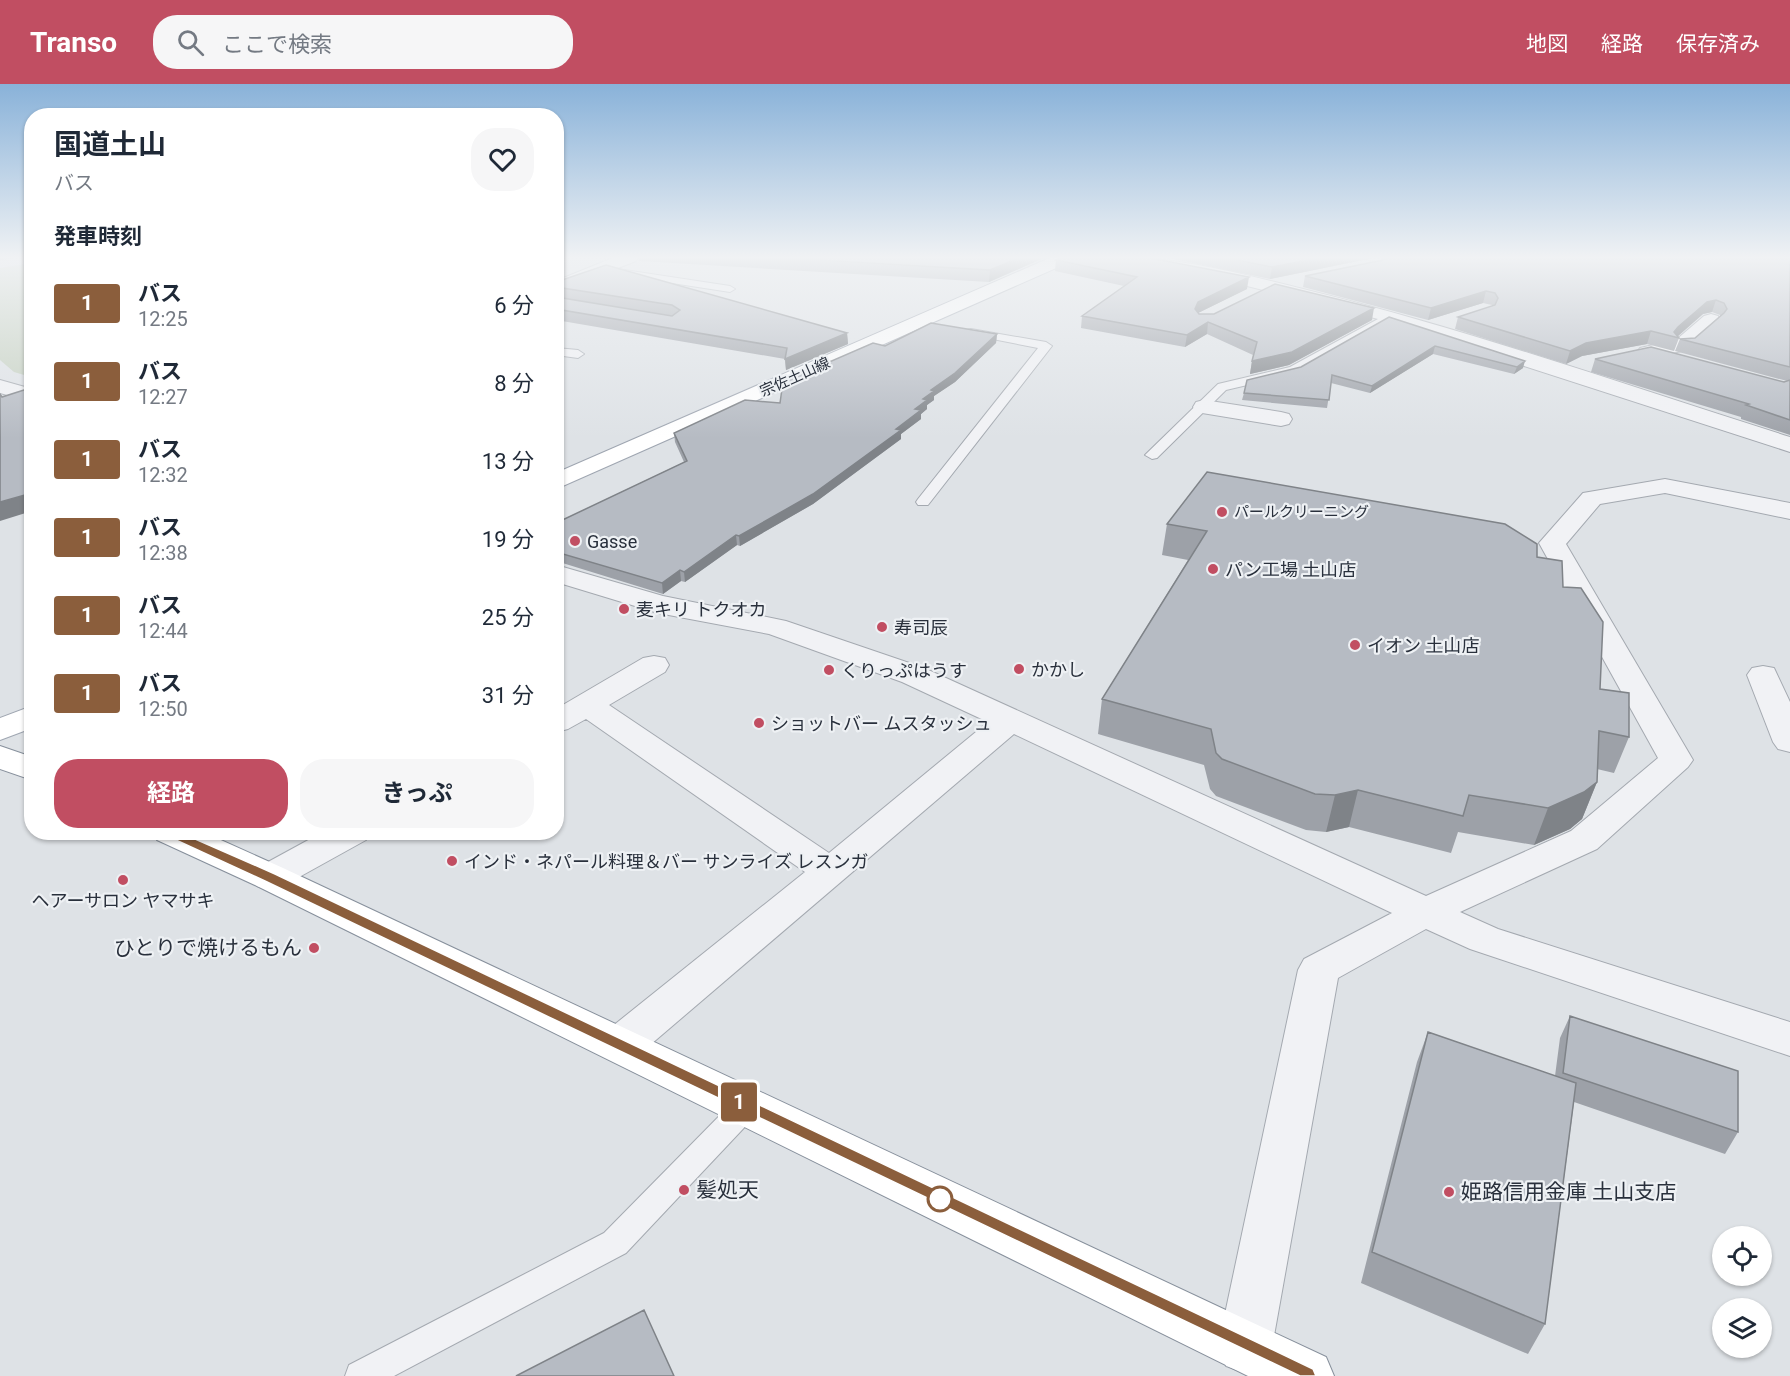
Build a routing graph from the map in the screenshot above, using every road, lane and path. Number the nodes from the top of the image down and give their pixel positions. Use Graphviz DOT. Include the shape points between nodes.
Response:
graph roads {
  1 [pos="928,317"];
  2 [pos="1387,317"];
  3 [pos="1393,317"];
  4 [pos="1462,318"];
  5 [pos="1711,320"];
  6 [pos="915,323"];
  7 [pos="937,327"];
  8 [pos="1430,328"];
  9 [pos="958,330"];
  10 [pos="1683,345"];
  11 [pos="564,352"];
  12 [pos="578,354"];
  13 [pos="1635,358"];
  14 [pos="1598,361"];
  15 [pos="1790,367"];
  16 [pos="1653,373"];
  17 [pos="1566,374"];
  18 [pos="1746,378"];
  19 [pos="0,387"];
  20 [pos="24,394"];
  21 [pos="1204,407"];
  22 [pos="1281,420"];
  23 [pos="1790,445"];
  24 [pos="1152,455"];
  25 [pos="564,478"];
  26 [pos="923,502"];
  27 [pos="1790,511"];
  28 [pos="564,575"];
  29 [pos="654,665"];
  30 [pos="1763,675"];
  31 [pos="587,705"];
  32 [pos="564,718"];
  33 [pos="24,720"];
  34 [pos="1010,721"];
  35 [pos="0,730"];
  36 [pos="1790,742"];
  37 [pos="0,756"];
  38 [pos="24,766"];
  39 [pos="187,840"];
  40 [pos="339,840"];
  41 [pos="831,872"];
  42 [pos="270,878"];
  43 [pos="1425,912"];
  44 [pos="1790,1039"];
  45 [pos="620,1045"];
  46 [pos="747,1106"];
  47 [pos="1245,1347"];
  48 [pos="361,1376"];
  49 [pos="1306,1376"];
  1 -- 6 [label="main road, 宗佐土山線"];
  2 -- 21 [label="lane" via="1294,370 1222,387"];
  3 -- 8 [label="street"];
  4 -- 8 [label="street"];
  5 -- 10 [label="street"];
  6 -- 7 [label="lane"];
  6 -- 25 [label="main road, 宗佐土山線"];
  8 -- 17 [label="street"];
  9 -- 26 [label="lane" via="1047,346"];
  10 -- 13 [label="street"];
  10 -- 15 [label="street"];
  11 -- 12 [label="lane"];
  13 -- 16 [label="street"];
  13 -- 18 [label="street"];
  14 -- 17 [label="street"];
  17 -- 23 [label="street"];
  19 -- 20 [label="street"];
  21 -- 22 [label="street"];
  21 -- 24 [label="lane"];
  27 -- 43 [label="street" via="1665,486 1592,498 1552,543 1676,760 1584,840"];
  28 -- 34 [label="street" via="658,604 776,627 913,675"];
  29 -- 31 [label="street"];
  30 -- 36 [label="street"];
  31 -- 32 [label="street"];
  31 -- 41 [label="street"];
  33 -- 35 [label="main road"];
  34 -- 41 [label="street"];
  34 -- 43 [label="street"];
  37 -- 38 [label="main road"];
  39 -- 42 [label="main road"];
  40 -- 42 [label="street"];
  41 -- 45 [label="street"];
  42 -- 45 [label="main road"];
  43 -- 44 [label="street" via="1484,939"];
  43 -- 47 [label="street" via="1319,970"];
  45 -- 46 [label="main road"];
  46 -- 47 [label="main road"];
  46 -- 48 [label="lane" via="615,1243"];
  47 -- 49 [label="main road"];
}
